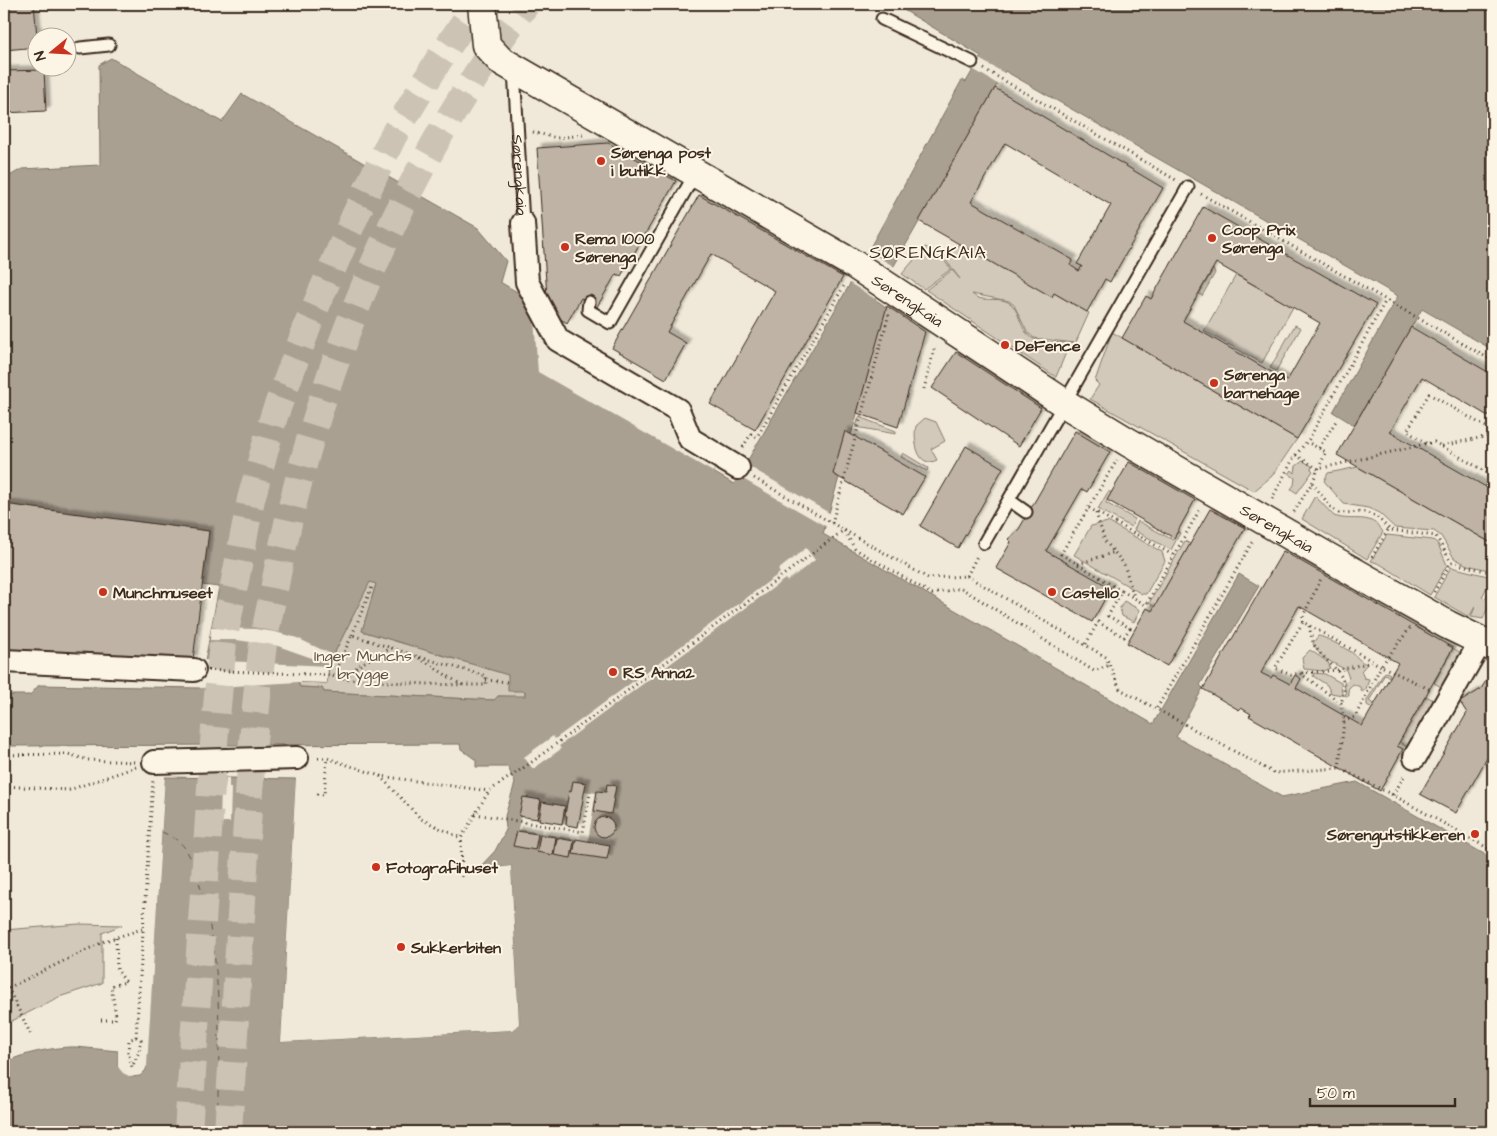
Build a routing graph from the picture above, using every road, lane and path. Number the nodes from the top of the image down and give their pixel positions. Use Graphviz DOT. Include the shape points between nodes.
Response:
graph roads {
  1 [pos="482,4"];
  2 [pos="882,18"];
  3 [pos="109,45"];
  4 [pos="80,48"];
  5 [pos="972,62"];
  6 [pos="514,68"];
  7 [pos="1003,80"];
  8 [pos="517,129"];
  9 [pos="584,135"];
  10 [pos="696,172"];
  11 [pos="1188,187"];
  12 [pos="523,223"];
  13 [pos="850,275"];
  14 [pos="1386,300"];
  15 [pos="589,302"];
  16 [pos="1390,302"];
  17 [pos="887,323"];
  18 [pos="936,344"];
  19 [pos="1493,362"];
  20 [pos="924,389"];
  21 [pos="1064,403"];
  22 [pos="1336,421"];
  23 [pos="1493,431"];
  24 [pos="1493,435"];
  25 [pos="1128,442"];
  26 [pos="1307,442"];
  27 [pos="1426,444"];
  28 [pos="1441,446"];
  29 [pos="1319,448"];
  30 [pos="1296,455"];
  31 [pos="735,466"];
  32 [pos="1318,469"];
  33 [pos="1493,476"];
  34 [pos="1312,483"];
  35 [pos="1211,489"];
  36 [pos="1008,500"];
  37 [pos="1268,507"];
  38 [pos="1089,508"];
  39 [pos="1026,512"];
  40 [pos="1096,512"];
  41 [pos="1290,519"];
  42 [pos="832,523"];
  43 [pos="844,530"];
  44 [pos="1388,530"];
  45 [pos="1256,536"];
  46 [pos="984,543"];
  47 [pos="1115,552"];
  48 [pos="1173,555"];
  49 [pos="1451,562"];
  50 [pos="1078,564"];
  51 [pos="1368,564"];
  52 [pos="1325,570"];
  53 [pos="1493,573"];
  54 [pos="967,576"];
  55 [pos="372,586"];
  56 [pos="1122,592"];
  57 [pos="1134,598"];
  58 [pos="1430,599"];
  59 [pos="1414,621"];
  60 [pos="1303,622"];
  61 [pos="1309,625"];
  62 [pos="352,634"];
  63 [pos="1086,644"];
  64 [pos="1487,644"];
  65 [pos="394,647"];
  66 [pos="416,656"];
  67 [pos="4,661"];
  68 [pos="1372,662"];
  69 [pos="1110,665"];
  70 [pos="1381,666"];
  71 [pos="198,670"];
  72 [pos="1339,670"];
  73 [pos="1300,673"];
  74 [pos="333,677"];
  75 [pos="346,679"];
  76 [pos="486,680"];
  77 [pos="508,682"];
  78 [pos="462,685"];
  79 [pos="1448,699"];
  80 [pos="1341,703"];
  81 [pos="1156,708"];
  82 [pos="1344,721"];
  83 [pos="4,755"];
  84 [pos="1415,757"];
  85 [pos="297,758"];
  86 [pos="327,758"];
  87 [pos="154,762"];
  88 [pos="1339,768"];
  89 [pos="380,776"];
  90 [pos="4,786"];
  91 [pos="489,791"];
  92 [pos="317,794"];
  93 [pos="590,794"];
  94 [pos="475,814"];
  95 [pos="461,838"];
  96 [pos="1493,851"];
  97 [pos="462,877"];
  98 [pos="142,929"];
  99 [pos="116,938"];
  100 [pos="6,988"];
  101 [pos="101,1020"];
  102 [pos="31,1035"];
  103 [pos="136,1037"];
  1 -- 6 [label="street, Sørengkaia" via="484,37 489,50"];
  2 -- 5 [label="lane"];
  3 -- 4 [label="lane"];
  5 -- 7 [label="path"];
  6 -- 8 [label="lane, Sørengkaia"];
  6 -- 10 [label="street, Sørengkaia"];
  8 -- 9 [label="path" via="557,138"];
  8 -- 12 [label="lane, Sørengkaia"];
  10 -- 13 [label="street, Sørengkaia"];
  10 -- 15 [label="lane" via="610,323 588,310"];
  11 -- 21 [label="lane"];
  12 -- 31 [label="street, Sørengkaia" via="527,282 558,340 678,410 690,439"];
  13 -- 21 [label="street, Sørengkaia" via="890,287"];
  13 -- 31 [label="path" via="757,437 751,434"];
  14 -- 26 [label="path"];
  16 -- 19 [label="path"];
  17 -- 42 [label="path"];
  18 -- 20 [label="path"];
  21 -- 25 [label="street, Sørengkaia"];
  21 -- 36 [label="lane"];
  22 -- 29 [label="path"];
  23 -- 27 [label="path" via="1429,394 1406,431"];
  24 -- 28 [label="path"];
  25 -- 35 [label="street, Sørengkaia"];
  25 -- 38 [label="path"];
  26 -- 29 [label="path"];
  26 -- 30 [label="path"];
  27 -- 28 [label="path" via="1434,442"];
  27 -- 32 [label="path"];
  28 -- 33 [label="path"];
  29 -- 32 [label="path" via="1326,452"];
  30 -- 32 [label="path"];
  30 -- 37 [label="path"];
  31 -- 42 [label="path"];
  32 -- 34 [label="path"];
  34 -- 41 [label="path"];
  34 -- 44 [label="path" via="1339,513 1365,512 1377,516"];
  35 -- 48 [label="path"];
  35 -- 64 [label="street, Sørengkaia"];
  36 -- 39 [label="lane"];
  36 -- 46 [label="lane"];
  38 -- 40 [label="path"];
  38 -- 50 [label="path" via="1062,554"];
  40 -- 47 [label="path" via="1106,541"];
  40 -- 48 [label="path"];
  42 -- 43 [label="path"];
  43 -- 54 [label="path" via="928,578"];
  43 -- 69 [label="path" via="855,549 932,594 961,588 1094,671"];
  43 -- 91 [label="path"];
  44 -- 49 [label="path" via="1436,536"];
  44 -- 51 [label="path"];
  45 -- 81 [label="path"];
  46 -- 54 [label="path"];
  47 -- 50 [label="path"];
  47 -- 57 [label="path" via="1124,564"];
  48 -- 57 [label="path" via="1146,605"];
  49 -- 53 [label="path"];
  49 -- 58 [label="path"];
  50 -- 56 [label="path"];
  52 -- 60 [label="path"];
  54 -- 63 [label="path"];
  55 -- 62 [label="path"];
  56 -- 57 [label="path"];
  56 -- 63 [label="path" via="1108,616 1130,628 1124,637 1098,622"];
  59 -- 70 [label="path"];
  60 -- 61 [label="path"];
  60 -- 73 [label="path" via="1275,668 1292,675"];
  61 -- 68 [label="path"];
  61 -- 72 [label="path" via="1315,648"];
  62 -- 65 [label="path"];
  62 -- 74 [label="path"];
  63 -- 69 [label="path" via="1106,657"];
  64 -- 79 [label="street"];
  65 -- 66 [label="path"];
  65 -- 75 [label="path" via="372,658"];
  66 -- 76 [label="path" via="486,676"];
  66 -- 78 [label="path"];
  67 -- 71 [label="street"];
  68 -- 70 [label="path"];
  68 -- 72 [label="path"];
  69 -- 81 [label="path" via="1120,689"];
  70 -- 79 [label="path"];
  70 -- 82 [label="path" via="1355,717"];
  71 -- 74 [label="path, bridge"];
  72 -- 73 [label="path"];
  72 -- 80 [label="path" via="1344,693"];
  73 -- 80 [label="path"];
  74 -- 75 [label="path"];
  75 -- 78 [label="path"];
  76 -- 77 [label="path"];
  76 -- 78 [label="path" via="486,685"];
  79 -- 84 [label="street"];
  80 -- 82 [label="path"];
  81 -- 88 [label="path" via="1274,773"];
  82 -- 88 [label="path"];
  83 -- 87 [label="path" via="68,754 88,760"];
  85 -- 86 [label="path"];
  85 -- 87 [label="street"];
  86 -- 89 [label="path"];
  86 -- 92 [label="path" via="324,795"];
  87 -- 90 [label="path" via="69,790"];
  87 -- 98 [label="path"];
  88 -- 96 [label="path"];
  89 -- 91 [label="path"];
  89 -- 95 [label="path" via="421,819"];
  91 -- 94 [label="path"];
  93 -- 94 [label="path" via="583,832"];
  94 -- 95 [label="path"];
  95 -- 97 [label="path"];
  98 -- 99 [label="path"];
  98 -- 103 [label="path"];
  99 -- 100 [label="path"];
  99 -- 101 [label="path" via="117,970 126,982 111,986 114,1020"];
  100 -- 102 [label="path"];
  103 -- 103 [label="path" via="141,1040 140,1052 132,1066 129,1040"];
}
